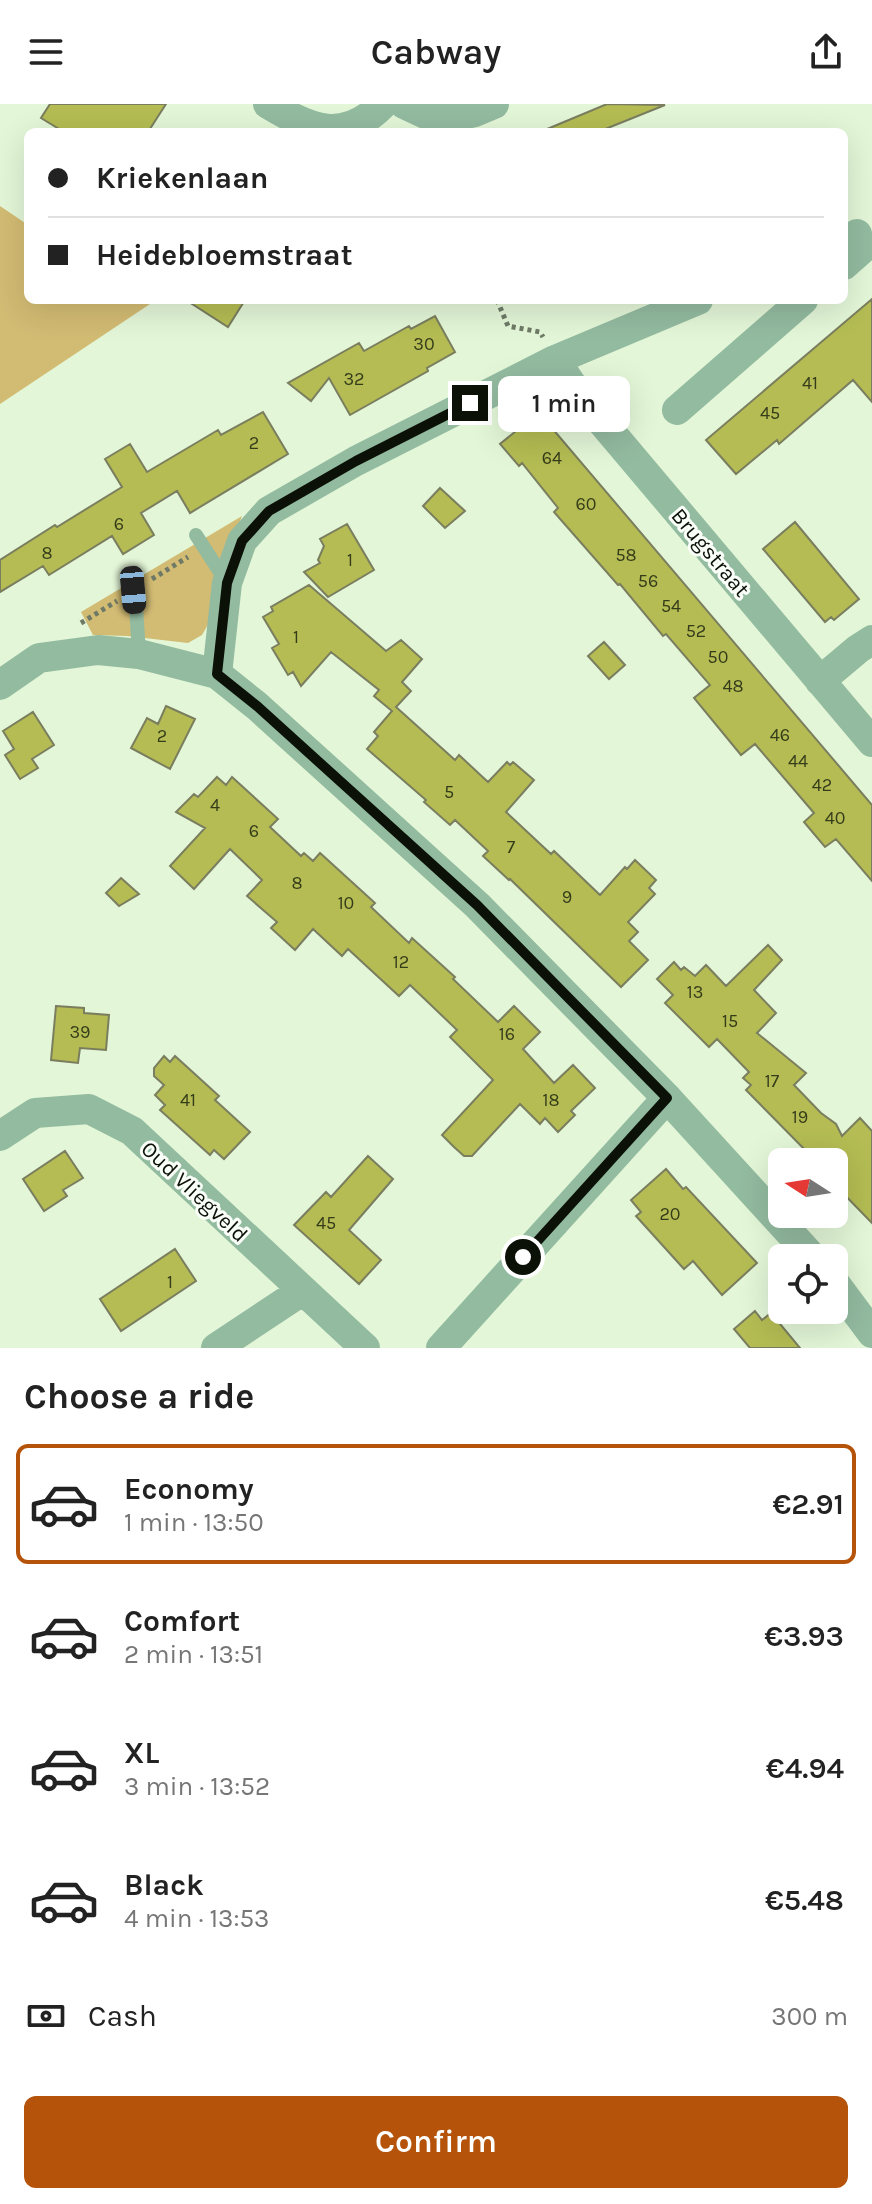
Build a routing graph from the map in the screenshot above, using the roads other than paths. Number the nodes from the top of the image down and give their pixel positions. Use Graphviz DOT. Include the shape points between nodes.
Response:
graph roads {
  1 [pos="268,104"];
  2 [pos="404,104"];
  3 [pos="494,104"];
  4 [pos="379,108"];
  5 [pos="324,128"];
  6 [pos="342,128"];
  7 [pos="858,233"];
  8 [pos="848,261"];
  9 [pos="688,304"];
  10 [pos="798,304"];
  11 [pos="555,360"];
  12 [pos="677,410"];
  13 [pos="196,535"];
  14 [pos="134,573"];
  15 [pos="227,583"];
  16 [pos="872,640"];
  17 [pos="139,654"];
  18 [pos="217,674"];
  19 [pos="820,681"];
  20 [pos="0,685"];
  21 [pos="872,742"];
  22 [pos="667,1098"];
  23 [pos="0,1136"];
  24 [pos="800,1244"];
  25 [pos="302,1291"];
  26 [pos="848,1301"];
  27 [pos="872,1333"];
  28 [pos="216,1348"];
  29 [pos="365,1348"];
  30 [pos="441,1348"];
  1 -- 5 [label="street" via="309,126"];
  2 -- 3 [label="street" via="438,120"];
  4 -- 6 [label="street"];
  7 -- 8 [label="street" via="861,250"];
  9 -- 11 [label="street"];
  10 -- 12 [label="street"];
  11 -- 15 [label="street" via="269,511 242,541"];
  11 -- 19 [label="street, Brugstraat"];
  13 -- 15 [label="lane"];
  14 -- 17 [label="lane"];
  15 -- 18 [label="street"];
  16 -- 19 [label="street"];
  17 -- 18 [label="street"];
  17 -- 20 [label="street" via="98,650 39,658"];
  18 -- 22 [label="street" via="477,905"];
  19 -- 21 [label="street, Brugstraat"];
  22 -- 24 [label="street"];
  22 -- 30 [label="street"];
  23 -- 25 [label="street, Oud Vliegveld" via="35,1113 89,1109 132,1131"];
  25 -- 28 [label="street"];
  25 -- 29 [label="street, Oud Vliegveld"];
  26 -- 27 [label="street"];
}
